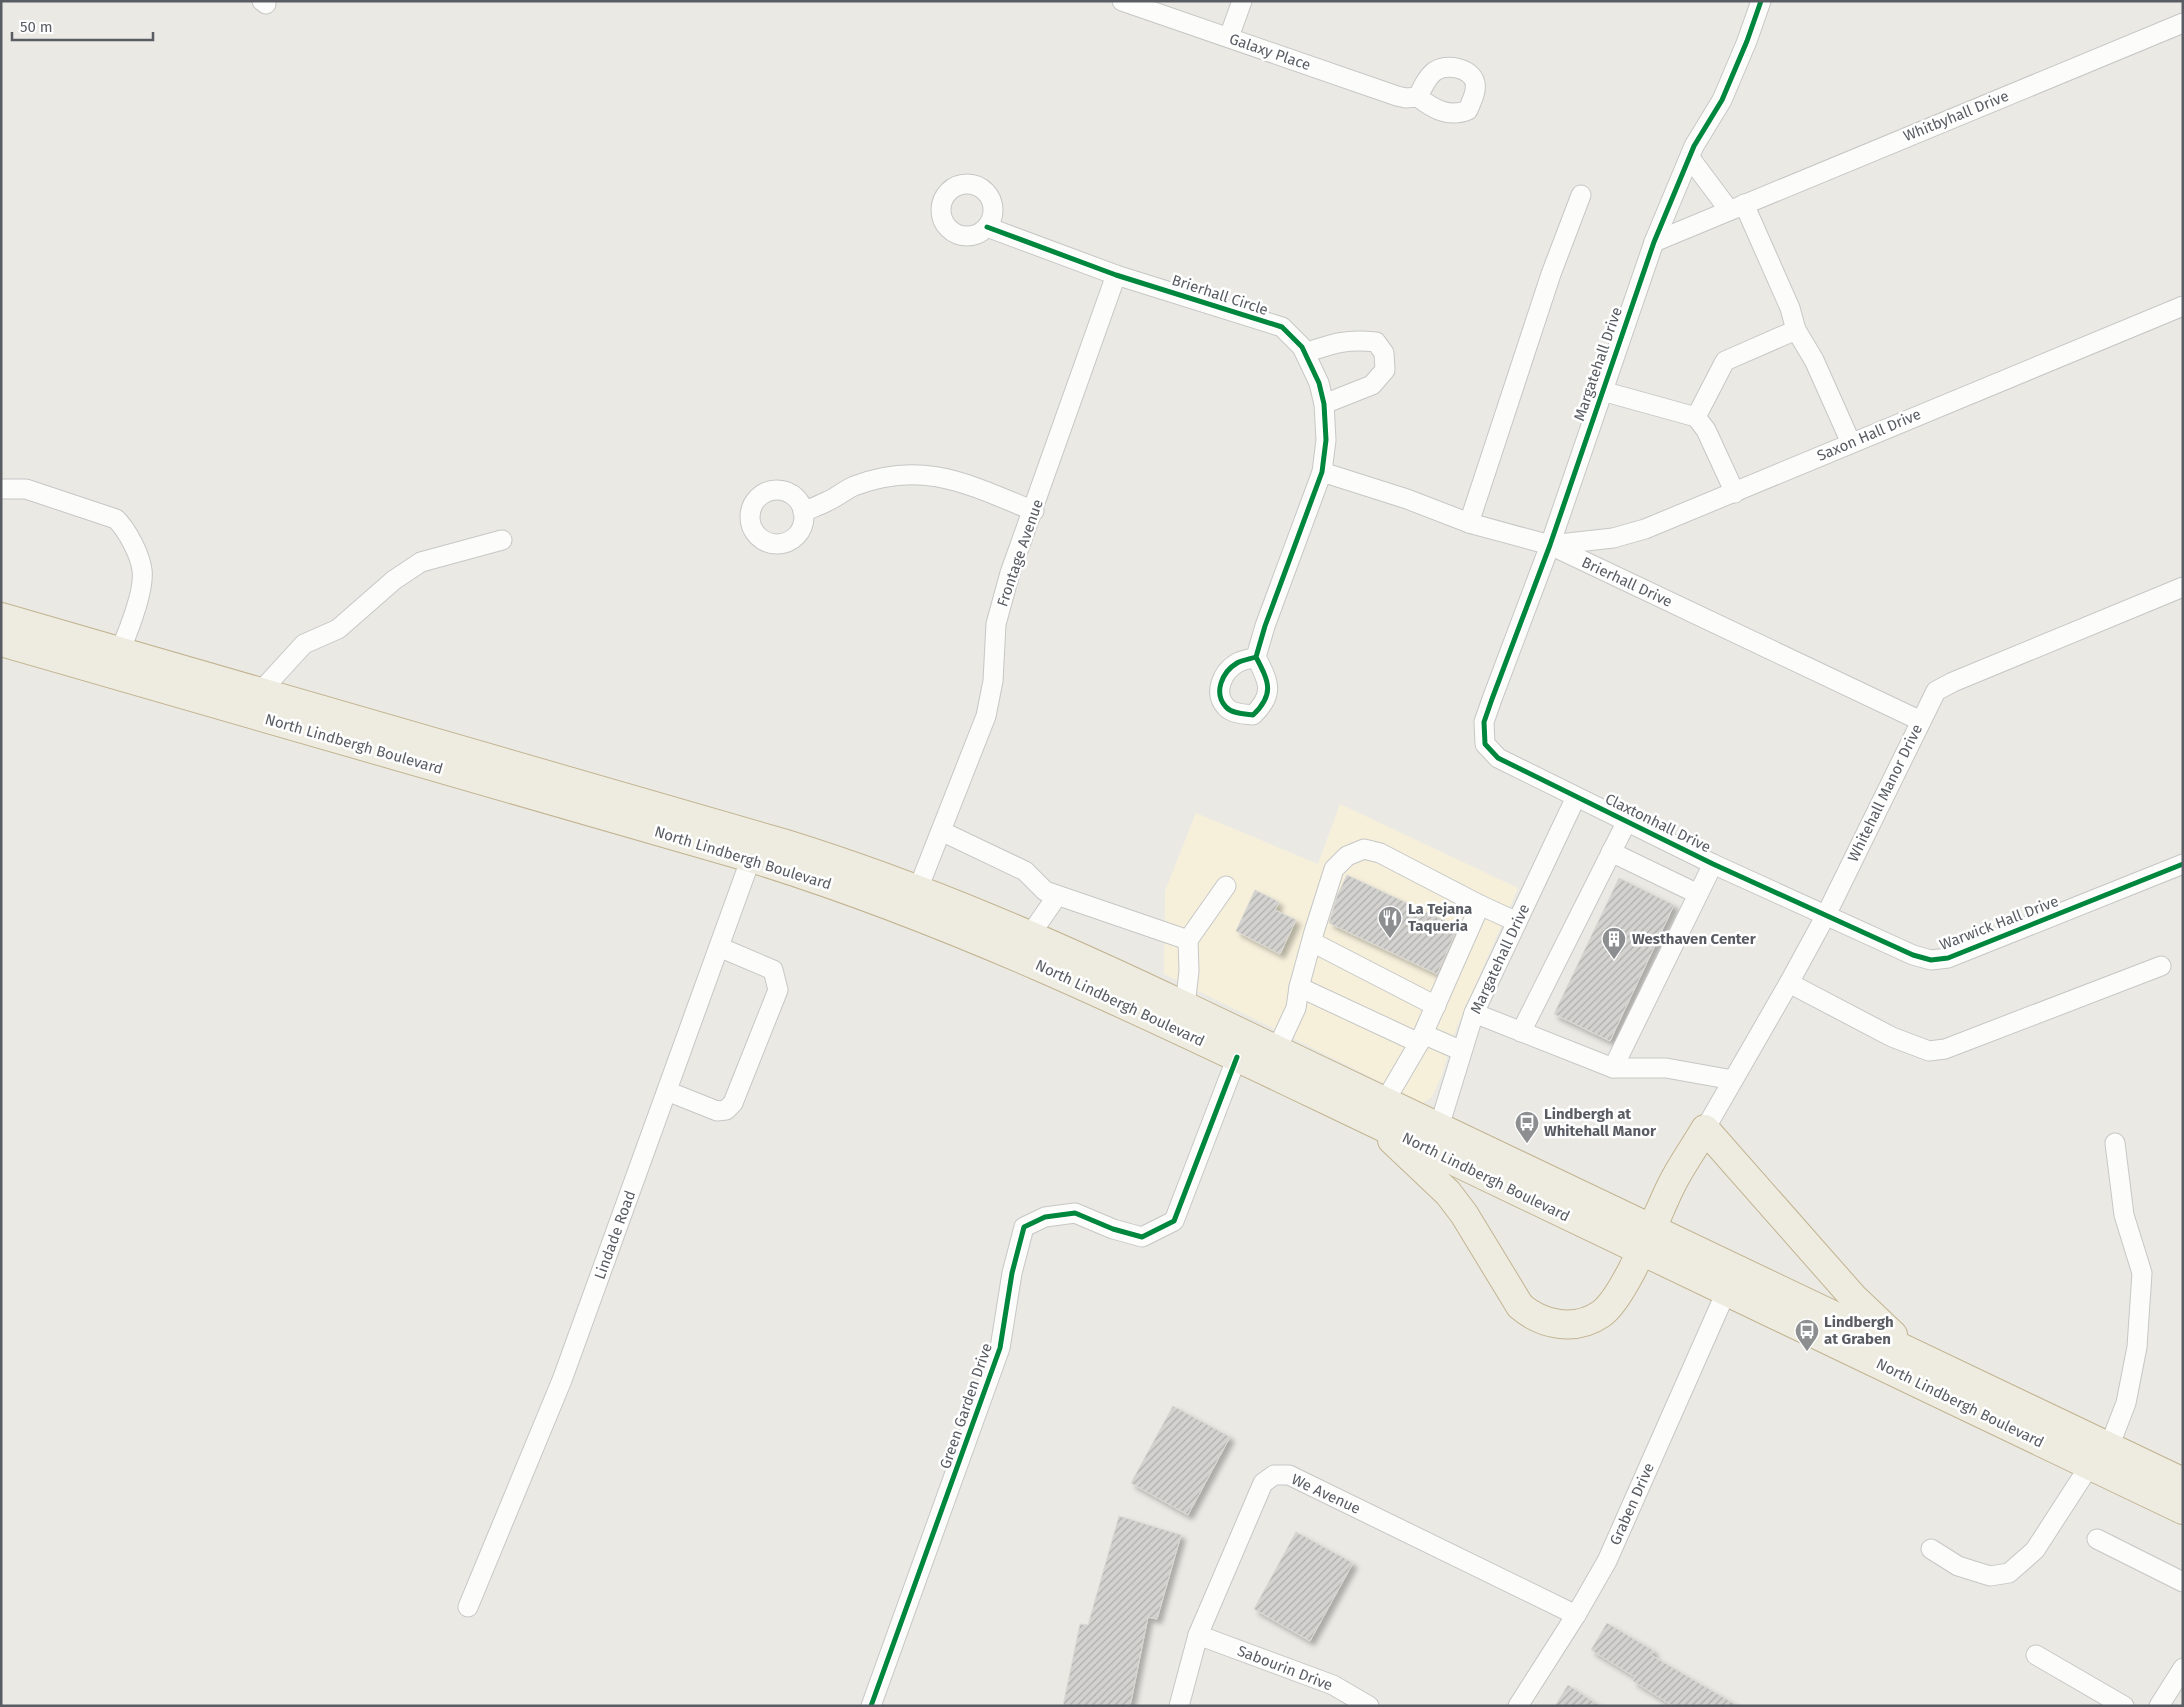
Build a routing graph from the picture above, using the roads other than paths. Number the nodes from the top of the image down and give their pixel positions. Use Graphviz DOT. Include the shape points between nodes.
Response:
graph roads {
  1 [pos="1122,1"];
  2 [pos="1242,1"];
  3 [pos="1760,1"];
  4 [pos="2183,23"];
  5 [pos="1229,37"];
  6 [pos="1418,97"];
  7 [pos="1690,158"];
  8 [pos="1581,195"];
  9 [pos="1737,207"];
  10 [pos="987,227"];
  11 [pos="1654,242"];
  12 [pos="1116,275"];
  13 [pos="2183,306"];
  14 [pos="1796,330"];
  15 [pos="1306,353"];
  16 [pos="1602,391"];
  17 [pos="1324,404"];
  18 [pos="1696,417"];
  19 [pos="1851,443"];
  20 [pos="1322,472"];
  21 [pos="1,490"];
  22 [pos="1735,493"];
  23 [pos="1034,511"];
  24 [pos="803,512"];
  25 [pos="1469,523"];
  26 [pos="502,540"];
  27 [pos="1550,546"];
  28 [pos="2183,587"];
  29 [pos="1,617"];
  30 [pos="1,642"];
  31 [pos="120,652"];
  32 [pos="1256,657"];
  33 [pos="260,692"];
  34 [pos="1921,721"];
  35 [pos="1485,744"];
  36 [pos="1576,797"];
  37 [pos="1627,821"];
  38 [pos="941,831"];
  39 [pos="1611,852"];
  40 [pos="751,858"];
  41 [pos="1713,864"];
  42 [pos="2183,864"];
  43 [pos="1226,886"];
  44 [pos="918,890"];
  45 [pos="1698,894"];
  46 [pos="1057,896"];
  47 [pos="1480,904"];
  48 [pos="1826,915"];
  49 [pos="1517,922"];
  50 [pos="1030,935"];
  51 [pos="1188,940"];
  52 [pos="1312,942"];
  53 [pos="719,947"];
  54 [pos="2161,966"];
  55 [pos="1789,982"];
  56 [pos="1299,988"];
  57 [pos="1185,1006"];
  58 [pos="1436,1006"];
  59 [pos="1474,1013"];
  60 [pos="1522,1032"];
  61 [pos="1421,1039"];
  62 [pos="1277,1049"];
  63 [pos="1462,1051"];
  64 [pos="1237,1057"];
  65 [pos="1613,1068"];
  66 [pos="1733,1080"];
  67 [pos="667,1091"];
  68 [pos="1380,1112"];
  69 [pos="1439,1127"];
  70 [pos="1705,1129"];
  71 [pos="2115,1143"];
  72 [pos="1646,1240"];
  73 [pos="1726,1292"];
  74 [pos="1911,1352"];
  75 [pos="2099,1456"];
  76 [pos="2183,1482"];
  77 [pos="2183,1510"];
  78 [pos="2097,1539"];
  79 [pos="1931,1549"];
  80 [pos="2183,1582"];
  81 [pos="468,1607"];
  82 [pos="1576,1615"];
  83 [pos="1198,1635"];
  84 [pos="2036,1654"];
  85 [pos="2183,1668"];
  86 [pos="871,1706"];
  87 [pos="1178,1706"];
  88 [pos="1369,1706"];
  89 [pos="1518,1706"];
  90 [pos="2124,1706"];
  91 [pos="2159,1706"];
  1 -- 5 [label="street, Galaxy Place"];
  2 -- 5 [label="street"];
  3 -- 7 [label="street, Margatehall Drive" via="1722,100"];
  4 -- 9 [label="street, Whitbyhall Drive"];
  5 -- 6 [label="street, Galaxy Place" via="1397,96"];
  7 -- 9 [label="street"];
  7 -- 11 [label="street, Margatehall Drive"];
  8 -- 25 [label="street" via="1548,283"];
  9 -- 11 [label="street, Whitbyhall Drive"];
  9 -- 14 [label="street" via="1790,308"];
  10 -- 12 [label="street, Brierhall Circle"];
  11 -- 16 [label="street, Margatehall Drive"];
  12 -- 15 [label="street, Brierhall Circle" via="1282,328"];
  12 -- 23 [label="street, Frontage Avenue"];
  13 -- 19 [label="street, Saxon Hall Drive"];
  14 -- 18 [label="street" via="1725,361"];
  14 -- 19 [label="street" via="1814,360"];
  15 -- 17 [label="street, Brierhall Circle" via="1320,383"];
  15 -- 17 [label="street" via="1353,339 1376,342 1384,353 1385,370 1372,384"];
  16 -- 18 [label="street"];
  16 -- 27 [label="street, Margatehall Drive"];
  17 -- 20 [label="street, Brierhall Circle" via="1326,440"];
  18 -- 22 [label="street" via="1706,430"];
  19 -- 22 [label="street, Saxon Hall Drive"];
  20 -- 25 [label="street, Brierhall Drive"];
  20 -- 32 [label="street, Brierhall Circle"];
  21 -- 31 [label="street" via="26,489 116,519 124,527 143,570 137,604"];
  22 -- 27 [label="street, Saxon Hall Drive" via="1645,529 1613,538"];
  23 -- 24 [label="street" via="956,480 913,474 877,479 853,487"];
  23 -- 38 [label="street, Frontage Avenue" via="1010,573 996,624 994,681 986,716"];
  25 -- 27 [label="street, Brierhall Drive"];
  26 -- 33 [label="street" via="421,562 394,580 338,629 304,644"];
  27 -- 34 [label="street, Brierhall Drive"];
  27 -- 35 [label="street, Margatehall Drive" via="1484,722"];
  28 -- 34 [label="street, Whitehall Manor Drive" via="1953,682 1936,691"];
  29 -- 31 [label="highway, North Lindbergh Boulevard"];
  30 -- 40 [label="highway, North Lindbergh Boulevard"];
  31 -- 33 [label="highway, North Lindbergh Boulevard"];
  33 -- 44 [label="highway, North Lindbergh Boulevard" via="786,844"];
  34 -- 48 [label="street, Whitehall Manor Drive"];
  35 -- 36 [label="street, Claxtonhall Drive" via="1498,758"];
  36 -- 37 [label="street, Claxtonhall Drive"];
  36 -- 49 [label="street, Margatehall Drive"];
  37 -- 39 [label="street"];
  37 -- 41 [label="street, Claxtonhall Drive"];
  38 -- 44 [label="street, Frontage Avenue"];
  38 -- 46 [label="street" via="1025,871 1045,891"];
  39 -- 45 [label="street"];
  39 -- 60 [label="street"];
  40 -- 53 [label="street, Lindade Road"];
  40 -- 64 [label="highway, North Lindbergh Boulevard" via="816,878 946,926"];
  41 -- 45 [label="street"];
  41 -- 48 [label="street, Claxtonhall Drive"];
  42 -- 48 [label="street, Warwick Hall Drive" via="1948,958 1931,960 1913,955"];
  43 -- 51 [label="street"];
  44 -- 50 [label="highway, North Lindbergh Boulevard"];
  45 -- 65 [label="street"];
  46 -- 50 [label="street"];
  46 -- 51 [label="street"];
  47 -- 49 [label="street"];
  47 -- 52 [label="street" via="1380,853 1364,849 1347,856 1334,870"];
  47 -- 58 [label="street"];
  48 -- 55 [label="street, Whitehall Manor Drive"];
  49 -- 59 [label="street, Margatehall Drive"];
  50 -- 57 [label="highway, North Lindbergh Boulevard"];
  51 -- 57 [label="street"];
  52 -- 56 [label="street"];
  52 -- 58 [label="street"];
  53 -- 67 [label="street, Lindade Road"];
  53 -- 67 [label="street" via="773,970 778,990 733,1103 726,1110 716,1111"];
  54 -- 55 [label="street" via="1945,1050 1929,1051 1892,1037"];
  55 -- 66 [label="street, Whitehall Manor Drive"];
  56 -- 61 [label="street"];
  56 -- 62 [label="street" via="1296,1008"];
  57 -- 62 [label="highway, North Lindbergh Boulevard"];
  58 -- 61 [label="street"];
  59 -- 60 [label="street"];
  59 -- 63 [label="street, Margatehall Drive"];
  60 -- 65 [label="street"];
  61 -- 63 [label="street"];
  61 -- 68 [label="street"];
  62 -- 68 [label="highway, North Lindbergh Boulevard"];
  63 -- 69 [label="street, Margatehall Drive"];
  64 -- 68 [label="highway, North Lindbergh Boulevard"];
  64 -- 86 [label="street, Green Garden Drive" via="1174,1221 1142,1237 1076,1213 1045,1217 1024,1227 1012,1273 1000,1348"];
  65 -- 66 [label="street" via="1666,1068"];
  66 -- 70 [label="street, Whitehall Manor Drive"];
  67 -- 81 [label="street, Lindade Road" via="562,1380"];
  68 -- 69 [label="highway, North Lindbergh Boulevard"];
  68 -- 72 [label="highway, North Lindbergh Boulevard"];
  68 -- 72 [label="highway" via="1464,1214 1520,1306 1538,1319 1557,1324 1575,1323 1601,1314 1619,1292"];
  69 -- 72 [label="highway, North Lindbergh Boulevard"];
  70 -- 72 [label="highway" via="1673,1182"];
  70 -- 74 [label="highway" via="1854,1298"];
  71 -- 75 [label="street" via="2124,1214 2142,1274 2136,1347 2126,1403"];
  72 -- 73 [label="highway, North Lindbergh Boulevard"];
  72 -- 74 [label="highway, North Lindbergh Boulevard"];
  73 -- 75 [label="highway, North Lindbergh Boulevard"];
  73 -- 82 [label="street, Graben Drive" via="1607,1561"];
  74 -- 75 [label="highway, North Lindbergh Boulevard"];
  75 -- 76 [label="highway, North Lindbergh Boulevard"];
  75 -- 77 [label="highway, North Lindbergh Boulevard"];
  75 -- 79 [label="street" via="2035,1550 2009,1573 1990,1576 1958,1566"];
  78 -- 80 [label="street"];
  82 -- 83 [label="street, We Avenue" via="1288,1475 1274,1475 1263,1483"];
  82 -- 89 [label="street, Graben Drive"];
  83 -- 87 [label="street, We Avenue"];
  83 -- 88 [label="street, Sabourin Drive" via="1333,1685"];
  84 -- 90 [label="street"];
  85 -- 91 [label="street"];
}
